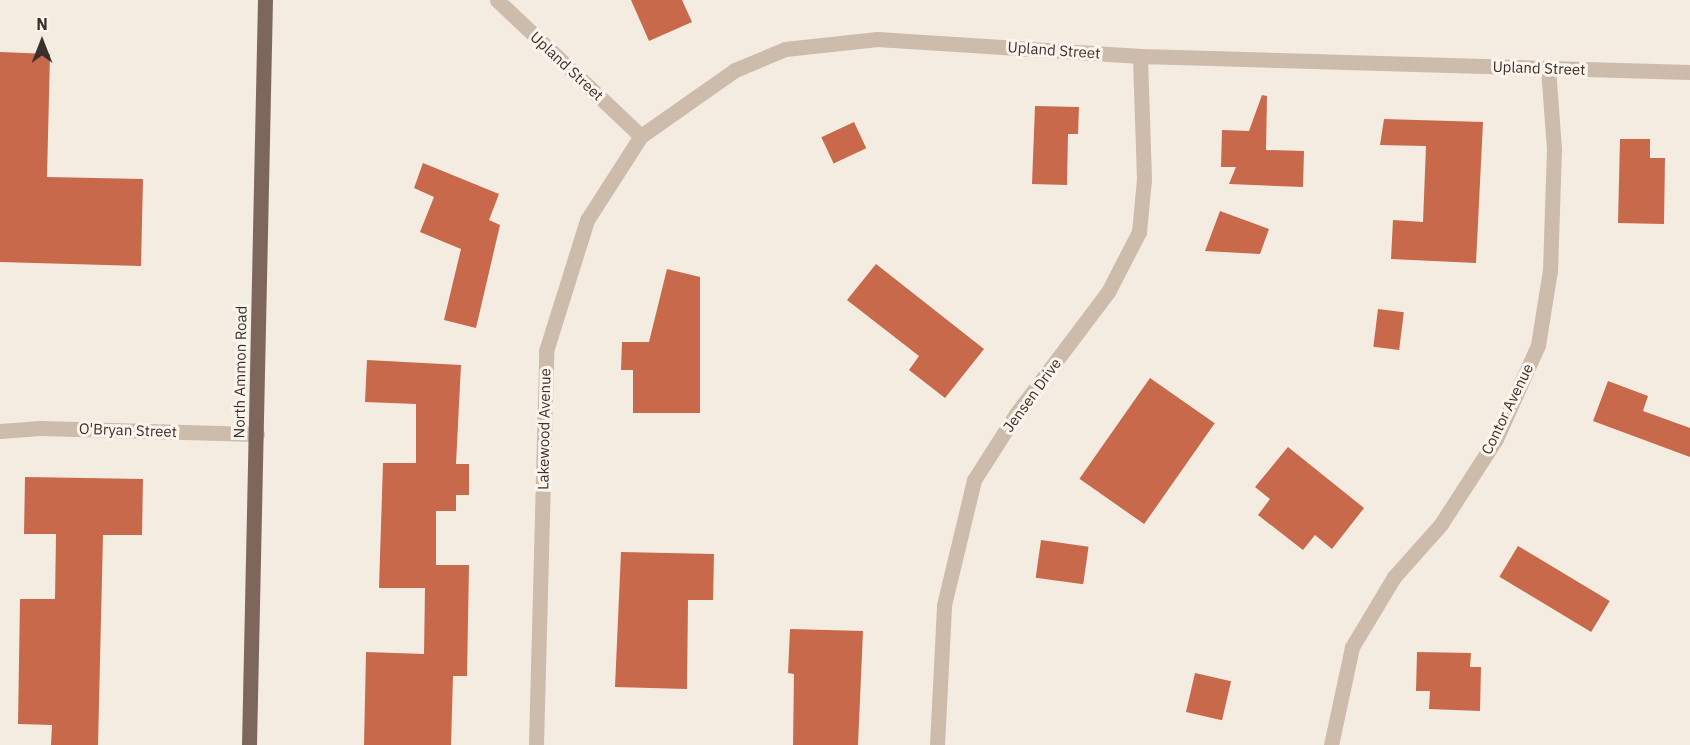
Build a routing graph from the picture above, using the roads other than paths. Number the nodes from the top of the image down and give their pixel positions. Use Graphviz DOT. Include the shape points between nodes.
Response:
graph roads {
  1 [pos="265,0"];
  2 [pos="497,0"];
  3 [pos="1140,56"];
  4 [pos="1548,68"];
  5 [pos="1690,72"];
  6 [pos="641,136"];
  7 [pos="0,431"];
  8 [pos="257,434"];
  9 [pos="249,745"];
  10 [pos="536,745"];
  11 [pos="937,745"];
  12 [pos="1332,745"];
  1 -- 8 [label="main road, North Ammon Road"];
  2 -- 6 [label="street, Upland Street"];
  3 -- 4 [label="street, Upland Street"];
  3 -- 6 [label="street, Upland Street" via="877,39 786,49 735,69"];
  3 -- 11 [label="street, Jensen Drive" via="1144,179 1139,232 1108,292 1016,414 974,480 944,605"];
  4 -- 5 [label="street, Upland Street"];
  4 -- 12 [label="street, Contor Avenue" via="1554,149 1550,259 1538,345 1496,440 1441,524 1394,577 1353,647"];
  6 -- 10 [label="street, Lakewood Avenue" via="587,220 546,351"];
  7 -- 8 [label="street, O'Bryan Street" via="40,428"];
  8 -- 9 [label="main road, North Ammon Road"];
}
